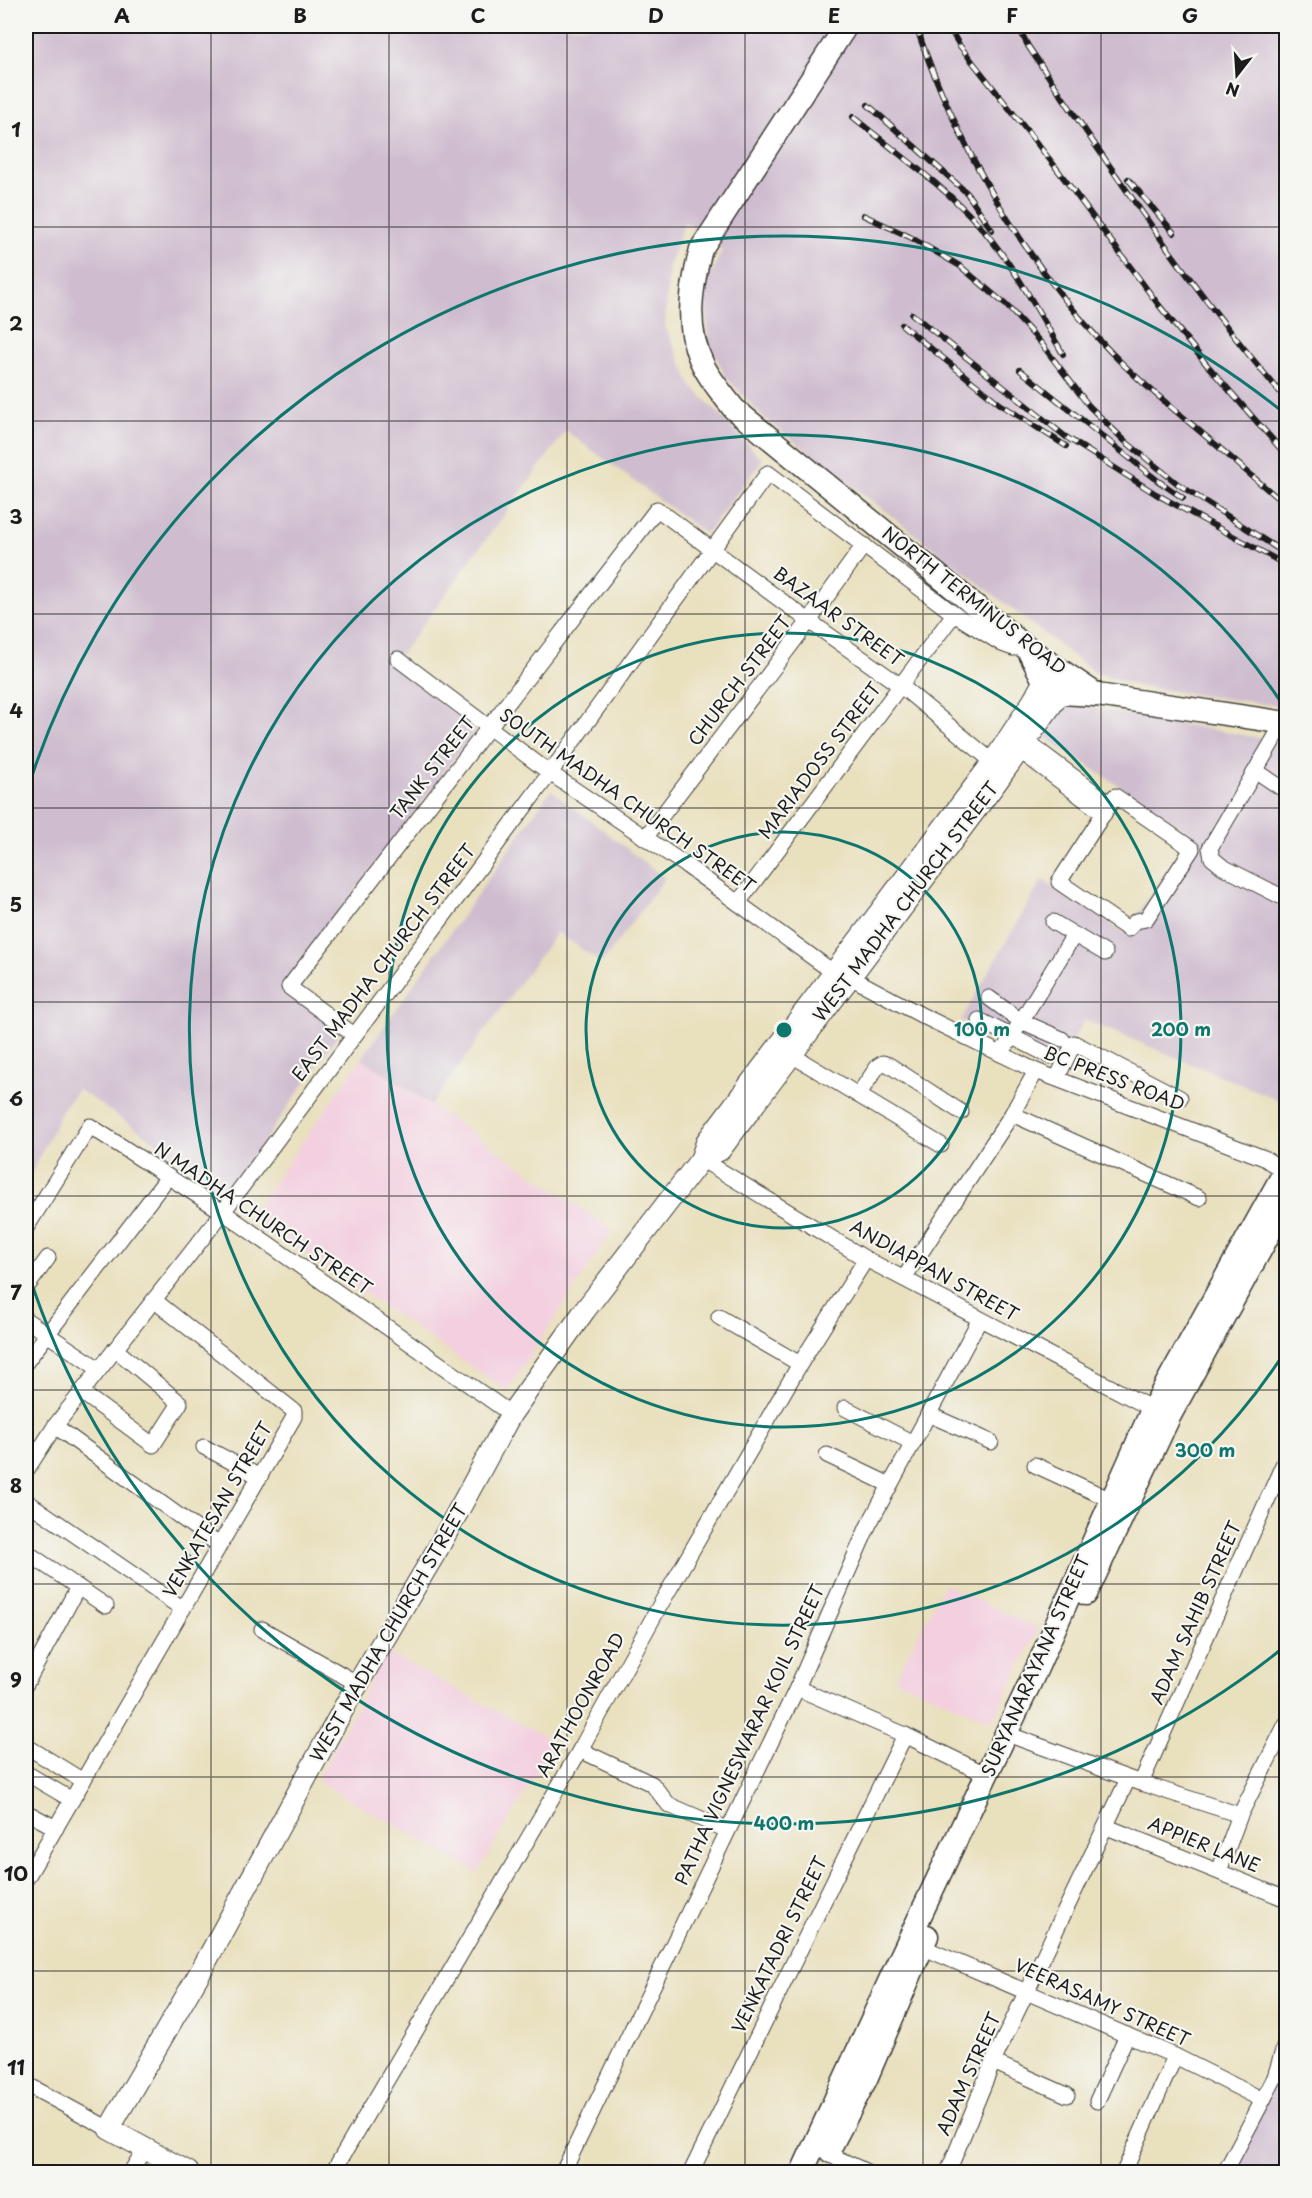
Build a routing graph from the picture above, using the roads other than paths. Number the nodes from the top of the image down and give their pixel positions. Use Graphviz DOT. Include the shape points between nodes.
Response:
graph roads {
  1 [pos="846,26"];
  2 [pos="657,509"];
  3 [pos="864,545"];
  4 [pos="712,550"];
  5 [pos="954,614"];
  6 [pos="809,621"];
  7 [pos="1027,648"];
  8 [pos="399,659"];
  9 [pos="901,686"];
  10 [pos="1052,687"];
  11 [pos="1097,695"];
  12 [pos="1285,723"];
  13 [pos="489,728"];
  14 [pos="1023,745"];
  15 [pos="993,762"];
  16 [pos="1256,771"];
  17 [pos="550,773"];
  18 [pos="1287,790"];
  19 [pos="1107,809"];
  20 [pos="645,838"];
  21 [pos="1287,893"];
  22 [pos="738,903"];
  23 [pos="1053,922"];
  24 [pos="1074,935"];
  25 [pos="1105,953"];
  26 [pos="842,975"];
  27 [pos="989,998"];
  28 [pos="979,1020"];
  29 [pos="1021,1021"];
  30 [pos="354,1035"];
  31 [pos="1011,1038"];
  32 [pos="1062,1039"];
  33 [pos="785,1051"];
  34 [pos="1001,1054"];
  35 [pos="1050,1056"];
  36 [pos="1036,1071"];
  37 [pos="1057,1078"];
  38 [pos="858,1095"];
  39 [pos="1180,1098"];
  40 [pos="961,1112"];
  41 [pos="1012,1114"];
  42 [pos="941,1145"];
  43 [pos="701,1159"];
  44 [pos="1286,1171"];
  45 [pos="168,1178"];
  46 [pos="1198,1198"];
  47 [pos="1287,1203"];
  48 [pos="223,1212"];
  49 [pos="26,1228"];
  50 [pos="48,1258"];
  51 [pos="866,1259"];
  52 [pos="904,1278"];
  53 [pos="26,1288"];
  54 [pos="155,1301"];
  55 [pos="719,1317"];
  56 [pos="980,1319"];
  57 [pos="26,1320"];
  58 [pos="46,1334"];
  59 [pos="116,1349"];
  60 [pos="26,1362"];
  61 [pos="800,1364"];
  62 [pos="99,1369"];
  63 [pos="81,1392"];
  64 [pos="845,1408"];
  65 [pos="1160,1413"];
  66 [pos="512,1414"];
  67 [pos="928,1414"];
  68 [pos="55,1426"];
  69 [pos="991,1442"];
  70 [pos="913,1443"];
  71 [pos="204,1447"];
  72 [pos="827,1455"];
  73 [pos="1287,1458"];
  74 [pos="1035,1465"];
  75 [pos="26,1471"];
  76 [pos="260,1476"];
  77 [pos="890,1485"];
  78 [pos="1111,1500"];
  79 [pos="26,1501"];
  80 [pos="219,1545"];
  81 [pos="26,1552"];
  82 [pos="78,1587"];
  83 [pos="106,1606"];
  84 [pos="183,1609"];
  85 [pos="262,1629"];
  86 [pos="26,1684"];
  87 [pos="358,1684"];
  88 [pos="797,1688"];
  89 [pos="1286,1728"];
  90 [pos="904,1735"];
  91 [pos="1018,1738"];
  92 [pos="26,1746"];
  93 [pos="580,1750"];
  94 [pos="26,1773"];
  95 [pos="987,1775"];
  96 [pos="83,1781"];
  97 [pos="1135,1781"];
  98 [pos="72,1800"];
  99 [pos="30,1814"];
  100 [pos="1240,1815"];
  101 [pos="1107,1827"];
  102 [pos="56,1828"];
  103 [pos="26,1830"];
  104 [pos="727,1830"];
  105 [pos="1218,1871"];
  106 [pos="26,1879"];
  107 [pos="1287,1899"];
  108 [pos="922,1947"];
  109 [pos="1028,1992"];
  110 [pos="1127,2035"];
  111 [pos="1287,2041"];
  112 [pos="1175,2056"];
  113 [pos="993,2062"];
  114 [pos="26,2084"];
  115 [pos="1067,2095"];
  116 [pos="1263,2100"];
  117 [pos="1097,2102"];
  118 [pos="110,2129"];
  119 [pos="145,2149"];
  120 [pos="823,2163"];
  121 [pos="131,2172"];
  122 [pos="188,2172"];
  123 [pos="333,2172"];
  124 [pos="563,2172"];
  125 [pos="691,2172"];
  126 [pos="802,2172"];
  127 [pos="867,2172"];
  128 [pos="948,2172"];
  129 [pos="1124,2172"];
  130 [pos="1226,2172"];
  1 -- 7 [label="main road, NORTH TERMINUS ROAD" via="701,249 693,283 691,328 704,367 734,409"];
  2 -- 4 [label="street, BAZAAR STREET"];
  2 -- 13 [label="street, TANK STREET"];
  3 -- 4 [label="street, EAST MADHA CHURCH STREET" via="768,473"];
  3 -- 5 [label="street"];
  3 -- 6 [label="street, CHURCH STREET"];
  4 -- 6 [label="street, BAZAAR STREET"];
  4 -- 17 [label="street, EAST MADHA CHURCH STREET"];
  5 -- 7 [label="street" via="1002,644"];
  5 -- 9 [label="street, MARIADOSS STREET"];
  6 -- 9 [label="street, BAZAAR STREET"];
  6 -- 20 [label="street, CHURCH STREET"];
  7 -- 10 [label="main road"];
  7 -- 11 [label="main road, NORTH TERMINUS ROAD"];
  8 -- 13 [label="street, SOUTH MADHA CHURCH STREET"];
  9 -- 15 [label="street, BAZAAR STREET"];
  9 -- 22 [label="street, MARIADOSS STREET"];
  10 -- 11 [label="main road"];
  10 -- 14 [label="main road, WEST MADHA CHURCH STREET"];
  10 -- 15 [label="main road, WEST MADHA CHURCH STREET" via="1033,701"];
  11 -- 12 [label="main road, NORTH TERMINUS ROAD"];
  12 -- 16 [label="street"];
  13 -- 17 [label="street, SOUTH MADHA CHURCH STREET"];
  13 -- 30 [label="street, TANK STREET" via="289,987"];
  14 -- 19 [label="street"];
  14 -- 26 [label="main road, WEST MADHA CHURCH STREET"];
  15 -- 26 [label="main road, WEST MADHA CHURCH STREET"];
  16 -- 18 [label="street"];
  16 -- 21 [label="street" via="1210,848 1212,858 1280,896"];
  17 -- 20 [label="street, SOUTH MADHA CHURCH STREET"];
  17 -- 30 [label="street, EAST MADHA CHURCH STREET"];
  19 -- 19 [label="street" via="1059,882 1128,929 1136,921 1146,919 1192,849 1115,796"];
  20 -- 22 [label="street, SOUTH MADHA CHURCH STREET"];
  22 -- 26 [label="street, SOUTH MADHA CHURCH STREET"];
  23 -- 24 [label="street"];
  24 -- 25 [label="street"];
  24 -- 29 [label="street"];
  26 -- 33 [label="main road, WEST MADHA CHURCH STREET"];
  26 -- 34 [label="street, BC PRESS ROAD"];
  27 -- 29 [label="street"];
  28 -- 31 [label="street"];
  29 -- 31 [label="street"];
  29 -- 32 [label="street"];
  30 -- 48 [label="street, EAST MADHA CHURCH STREET"];
  31 -- 34 [label="street"];
  31 -- 35 [label="street"];
  33 -- 38 [label="street"];
  33 -- 43 [label="main road, WEST MADHA CHURCH STREET" via="732,1121 707,1141"];
  34 -- 36 [label="street, BC PRESS ROAD"];
  36 -- 37 [label="street, BC PRESS ROAD"];
  36 -- 41 [label="street"];
  37 -- 39 [label="street" via="1074,1043"];
  37 -- 44 [label="street, BC PRESS ROAD" via="1264,1158"];
  38 -- 40 [label="street" via="883,1063"];
  38 -- 42 [label="street"];
  41 -- 46 [label="street"];
  41 -- 52 [label="street"];
  43 -- 51 [label="street, ANDIAPPAN STREET"];
  43 -- 66 [label="main road, WEST MADHA CHURCH STREET" via="585,1310"];
  44 -- 65 [label="main road, SURYANARAYANA STREET"];
  45 -- 48 [label="street, N MADHA CHURCH STREET"];
  45 -- 49 [label="street, N MADHA CHURCH STREET" via="90,1126"];
  45 -- 58 [label="street"];
  47 -- 65 [label="main road, SURYANARAYANA STREET"];
  48 -- 54 [label="street, EAST MADHA CHURCH STREET"];
  48 -- 66 [label="street, N MADHA CHURCH STREET"];
  50 -- 53 [label="street"];
  51 -- 52 [label="street, ANDIAPPAN STREET"];
  51 -- 61 [label="street, ARATHOONROAD"];
  52 -- 56 [label="street, ANDIAPPAN STREET"];
  54 -- 59 [label="street, EAST MADHA CHURCH STREET"];
  54 -- 76 [label="street, VENKATESAN STREET" via="294,1411"];
  55 -- 61 [label="street"];
  56 -- 65 [label="street, ANDIAPPAN STREET"];
  56 -- 67 [label="street, PATHA VIGNESWARAR KOIL STREET"];
  57 -- 58 [label="street"];
  58 -- 60 [label="street"];
  58 -- 62 [label="street"];
  59 -- 62 [label="street, EAST MADHA CHURCH STREET"];
  59 -- 63 [label="street" via="180,1403 153,1445"];
  61 -- 93 [label="street, ARATHOONROAD"];
  62 -- 63 [label="street, EAST MADHA CHURCH STREET"];
  63 -- 68 [label="street, EAST MADHA CHURCH STREET"];
  64 -- 70 [label="street"];
  65 -- 78 [label="main road, SURYANARAYANA STREET"];
  65 -- 91 [label="main road, SURYANARAYANA STREET"];
  66 -- 87 [label="main road, WEST MADHA CHURCH STREET"];
  67 -- 69 [label="street"];
  67 -- 70 [label="street, PATHA VIGNESWARAR KOIL STREET"];
  68 -- 75 [label="street, EAST MADHA CHURCH STREET"];
  68 -- 80 [label="street"];
  70 -- 77 [label="street, PATHA VIGNESWARAR KOIL STREET"];
  71 -- 76 [label="street"];
  72 -- 77 [label="street"];
  73 -- 97 [label="street, ADAM SAHIB STREET"];
  74 -- 78 [label="street"];
  76 -- 80 [label="street, VENKATESAN STREET"];
  77 -- 88 [label="street, PATHA VIGNESWARAR KOIL STREET"];
  78 -- 95 [label="main road, SURYANARAYANA STREET"];
  79 -- 84 [label="street"];
  80 -- 84 [label="street, VENKATESAN STREET"];
  81 -- 82 [label="street"];
  82 -- 83 [label="street"];
  82 -- 86 [label="street"];
  84 -- 96 [label="street, VENKATESAN STREET"];
  85 -- 87 [label="street"];
  87 -- 118 [label="main road, WEST MADHA CHURCH STREET"];
  88 -- 90 [label="street"];
  88 -- 104 [label="street, PATHA VIGNESWARAR KOIL STREET"];
  89 -- 100 [label="street"];
  90 -- 95 [label="street"];
  90 -- 125 [label="street, VENKATADRI STREET"];
  91 -- 97 [label="street"];
  91 -- 108 [label="main road, SURYANARAYANA STREET"];
  92 -- 96 [label="street"];
  93 -- 104 [label="street" via="652,1784 669,1805"];
  93 -- 123 [label="street, ARATHOONROAD"];
  94 -- 98 [label="street"];
  95 -- 126 [label="main road, SURYANARAYANA STREET"];
  96 -- 98 [label="street, VENKATESAN STREET"];
  97 -- 100 [label="street"];
  97 -- 101 [label="street, ADAM SAHIB STREET"];
  98 -- 102 [label="street, VENKATESAN STREET"];
  99 -- 102 [label="street"];
  99 -- 103 [label="street"];
  100 -- 105 [label="street"];
  101 -- 105 [label="street, APPIER LANE"];
  101 -- 109 [label="street, ADAM STREET"];
  102 -- 106 [label="street, VENKATESAN STREET"];
  104 -- 124 [label="street, PATHA VIGNESWARAR KOIL STREET"];
  105 -- 107 [label="street, APPIER LANE"];
  108 -- 109 [label="street, VEERASAMY STREET"];
  108 -- 120 [label="main road, SURYANARAYANA STREET" via="866,2079"];
  109 -- 110 [label="street, VEERASAMY STREET"];
  109 -- 113 [label="street, ADAM STREET"];
  110 -- 112 [label="street, VEERASAMY STREET"];
  110 -- 117 [label="street"];
  111 -- 116 [label="street"];
  112 -- 116 [label="street, VEERASAMY STREET"];
  112 -- 129 [label="street"];
  113 -- 115 [label="street"];
  113 -- 128 [label="street, ADAM STREET"];
  114 -- 118 [label="street"];
  116 -- 130 [label="street"];
  118 -- 119 [label="main road"];
  119 -- 121 [label="street"];
  119 -- 122 [label="main road"];
  120 -- 127 [label="street"];
}
